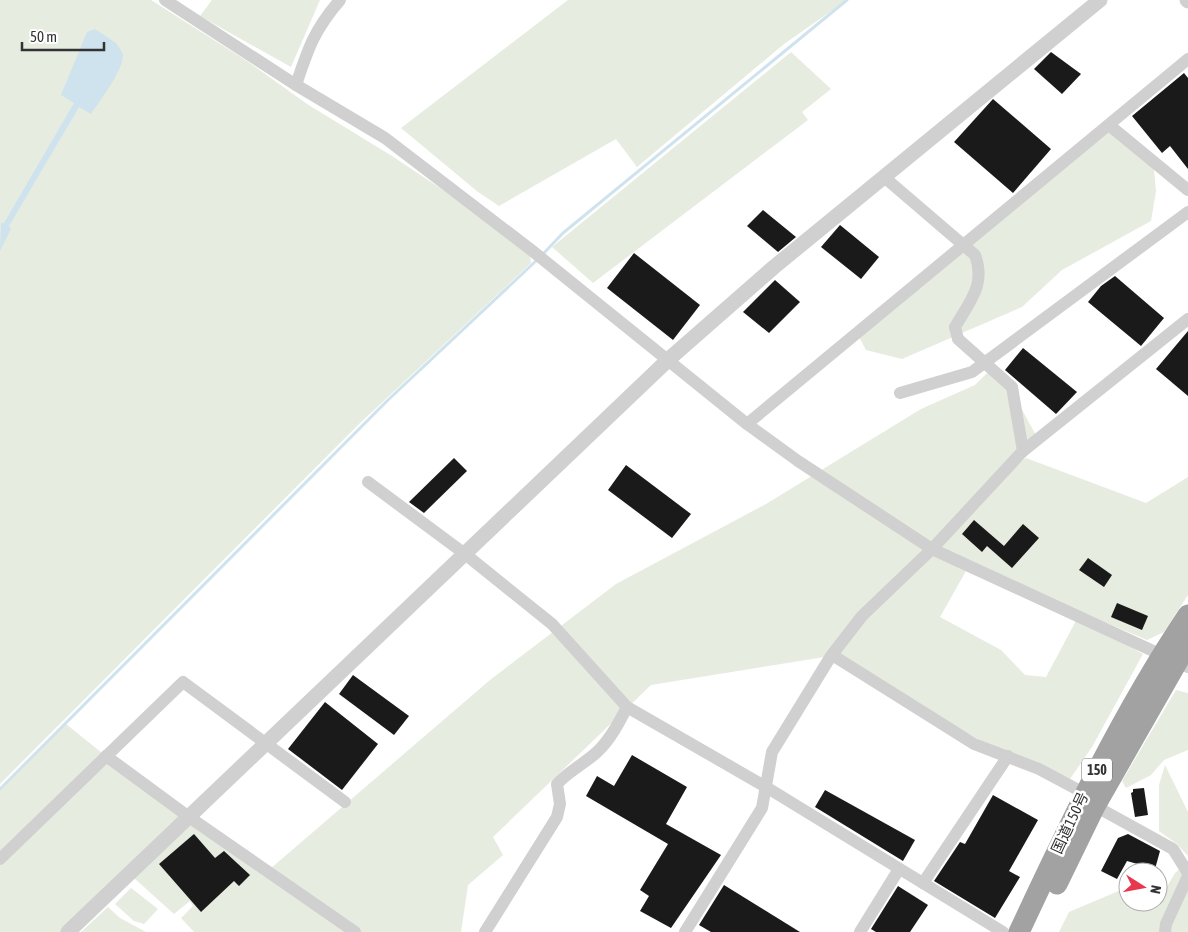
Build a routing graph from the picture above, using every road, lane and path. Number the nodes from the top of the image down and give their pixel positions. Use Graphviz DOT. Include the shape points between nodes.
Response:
graph roads {
  1 [pos="164,0"];
  2 [pos="340,0"];
  3 [pos="1100,0"];
  4 [pos="1188,59"];
  5 [pos="296,85"];
  6 [pos="1109,124"];
  7 [pos="884,177"];
  8 [pos="1188,190"];
  9 [pos="1188,212"];
  10 [pos="963,244"];
  11 [pos="1188,319"];
  12 [pos="669,359"];
  13 [pos="986,363"];
  14 [pos="900,393"];
  15 [pos="746,424"];
  16 [pos="1023,451"];
  17 [pos="368,482"];
  18 [pos="932,549"];
  19 [pos="466,554"];
  20 [pos="1188,615"];
  21 [pos="1188,643"];
  22 [pos="831,656"];
  23 [pos="1175,662"];
  24 [pos="627,706"];
  25 [pos="266,744"];
  26 [pos="106,756"];
  27 [pos="1008,756"];
  28 [pos="766,787"];
  29 [pos="1090,799"];
  30 [pos="346,802"];
  31 [pos="189,817"];
  32 [pos="0,859"];
  33 [pos="900,869"];
  34 [pos="1188,874"];
  35 [pos="923,883"];
  36 [pos="68,932"];
  37 [pos="354,932"];
  38 [pos="485,932"];
  39 [pos="685,932"];
  40 [pos="860,932"];
  41 [pos="1003,932"];
  42 [pos="1019,932"];
  43 [pos="1034,932"];
  44 [pos="1165,932"];
  1 -- 5 [label="street"];
  2 -- 5 [label="street" via="310,42"];
  3 -- 7 [label="street"];
  4 -- 6 [label="street"];
  5 -- 12 [label="street" via="385,138"];
  6 -- 8 [label="street"];
  6 -- 10 [label="street"];
  7 -- 10 [label="street"];
  7 -- 12 [label="street" via="774,266"];
  9 -- 13 [label="street"];
  10 -- 13 [label="street" via="975,255 980,268 979,284 955,327 958,339"];
  10 -- 15 [label="street"];
  11 -- 16 [label="street"];
  12 -- 15 [label="street"];
  12 -- 19 [label="street"];
  13 -- 14 [label="street" via="972,372"];
  13 -- 16 [label="street" via="1012,387"];
  15 -- 18 [label="street"];
  16 -- 18 [label="street"];
  17 -- 19 [label="street"];
  18 -- 22 [label="street" via="862,616"];
  18 -- 23 [label="street"];
  19 -- 24 [label="street" via="552,624"];
  19 -- 25 [label="street"];
  20 -- 23 [label="highway, 国道150号 / 150"];
  21 -- 23 [label="highway, 国道150号 / 150"];
  22 -- 27 [label="street" via="974,744"];
  22 -- 28 [label="street" via="772,752"];
  23 -- 29 [label="highway, 国道150号 / 150"];
  24 -- 28 [label="street"];
  24 -- 38 [label="street" via="615,730 597,752 558,784 560,804 557,817"];
  25 -- 26 [label="street" via="183,682"];
  25 -- 30 [label="street"];
  25 -- 31 [label="street"];
  26 -- 31 [label="street"];
  26 -- 32 [label="street"];
  27 -- 29 [label="street" via="1039,769"];
  27 -- 35 [label="street"];
  28 -- 33 [label="street"];
  28 -- 39 [label="street" via="762,808 754,824"];
  29 -- 34 [label="street" via="1173,849"];
  29 -- 42 [label="highway, 国道150号 / 150"];
  29 -- 43 [label="highway, 国道150号 / 150"];
  31 -- 36 [label="street"];
  31 -- 37 [label="street"];
  33 -- 35 [label="street"];
  33 -- 40 [label="street"];
  34 -- 44 [label="street"];
  35 -- 41 [label="street"];
}
